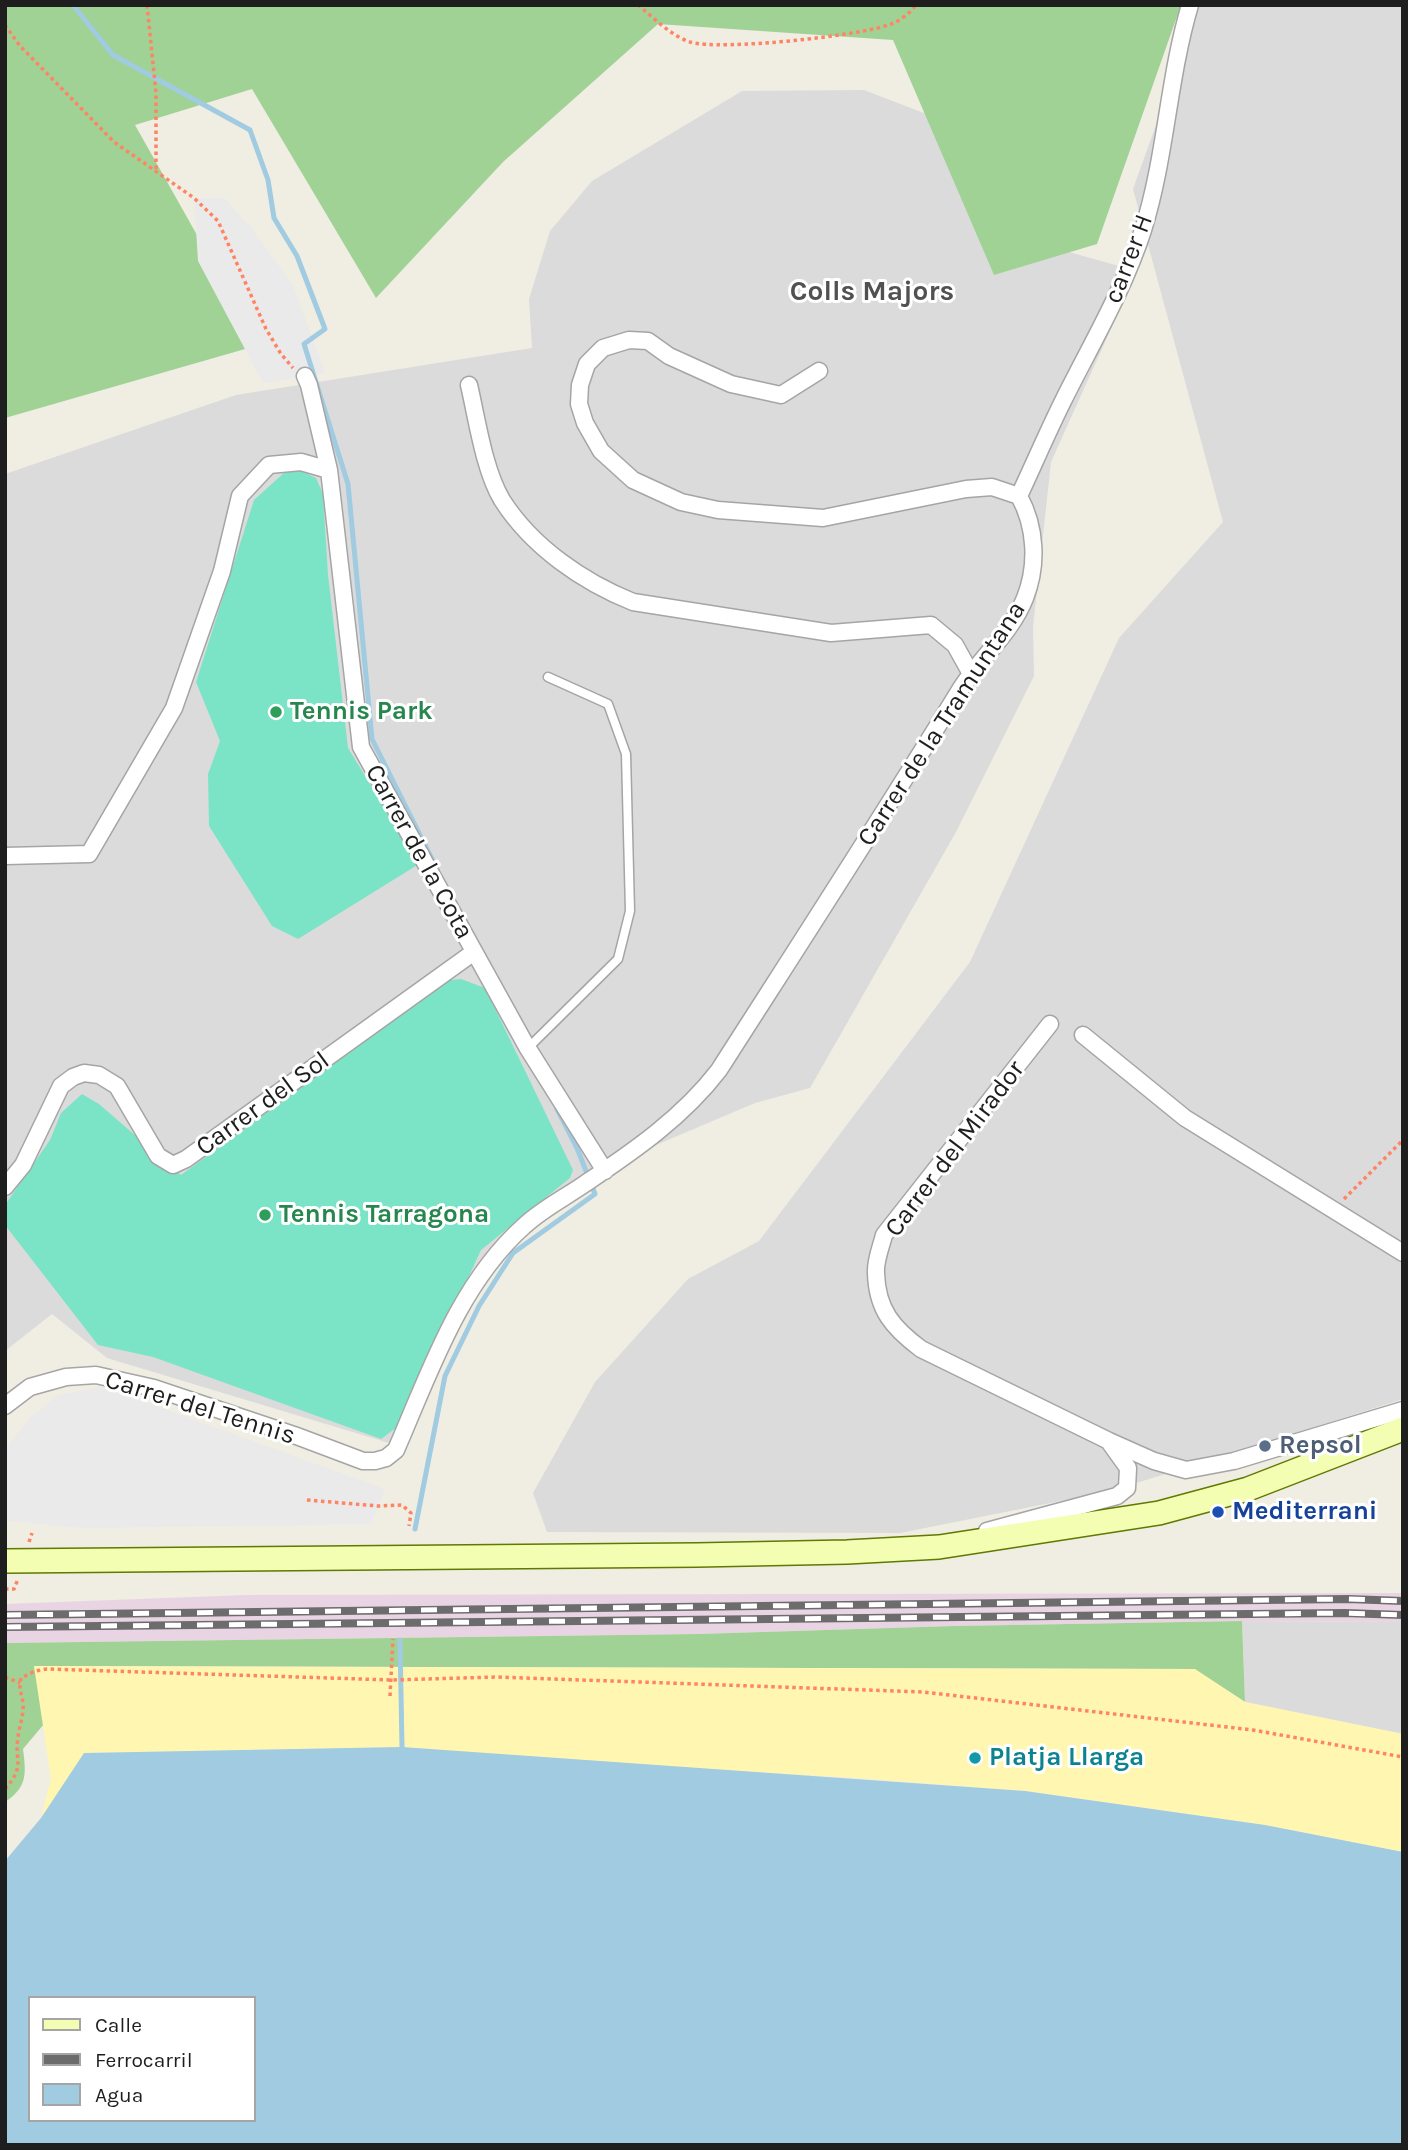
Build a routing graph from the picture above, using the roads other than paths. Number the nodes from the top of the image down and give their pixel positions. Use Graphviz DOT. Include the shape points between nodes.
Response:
graph roads {
  1 [pos="1190,5"];
  2 [pos="819,371"];
  3 [pos="307,380"];
  4 [pos="470,385"];
  5 [pos="329,470"];
  6 [pos="1020,496"];
  7 [pos="970,672"];
  8 [pos="548,677"];
  9 [pos="5,856"];
  10 [pos="474,952"];
  11 [pos="1050,1024"];
  12 [pos="1083,1035"];
  13 [pos="528,1048"];
  14 [pos="602,1173"];
  15 [pos="5,1187"];
  16 [pos="1403,1253"];
  17 [pos="5,1406"];
  18 [pos="1403,1410"];
  19 [pos="1403,1429"];
  20 [pos="1109,1441"];
  21 [pos="396,1450"];
  22 [pos="961,1544"];
  23 [pos="5,1561"];
  1 -- 6 [label="street, carrer H" via="1156,183 1142,230 1121,289"];
  2 -- 6 [label="street" via="781,395 731,384 669,356 648,341 629,340 603,348 587,364 579,404 601,451 633,481 681,502 718,510 823,518 966,489 992,487"];
  3 -- 5 [label="street, Carrer de la Cota"];
  4 -- 7 [label="street" via="486,459 502,499 527,531 582,577 609,593 633,602 831,633 931,625 955,645"];
  5 -- 9 [label="street" via="301,462 269,465 240,496 222,571 174,708 89,854"];
  5 -- 10 [label="street, Carrer de la Cota" via="361,747"];
  6 -- 7 [label="street, Carrer de la Tramuntana" via="1033,533 1031,579 1006,634"];
  7 -- 14 [label="street, Carrer de la Tramuntana" via="719,1070 682,1112"];
  8 -- 13 [label="lane" via="608,704 626,754 630,911 618,960"];
  10 -- 13 [label="street, Carrer de la Cota"];
  10 -- 15 [label="street, Carrer del Sol" via="173,1165 158,1156 117,1086 99,1075 73,1077 61,1086 23,1165"];
  11 -- 20 [label="street, Carrer del Mirador" via="884,1235 875,1270 880,1304 899,1333 921,1349"];
  12 -- 16 [label="street" via="1185,1118"];
  13 -- 14 [label="street, Carrer de la Cota"];
  14 -- 21 [label="street, Carrer de la Tramuntana" via="527,1223 477,1281"];
  17 -- 21 [label="street, Carrer del Tennis" via="30,1387 66,1377 96,1376 154,1388 363,1461 386,1458"];
  18 -- 20 [label="street, Carrer del Mirador" via="1234,1461 1186,1470"];
  19 -- 22 [label="street" via="1248,1489 1159,1513"];
  20 -- 22 [label="street" via="1128,1468 1127,1488 1117,1496 992,1529"];
  22 -- 23 [label="street" via="710,1555"];
}
